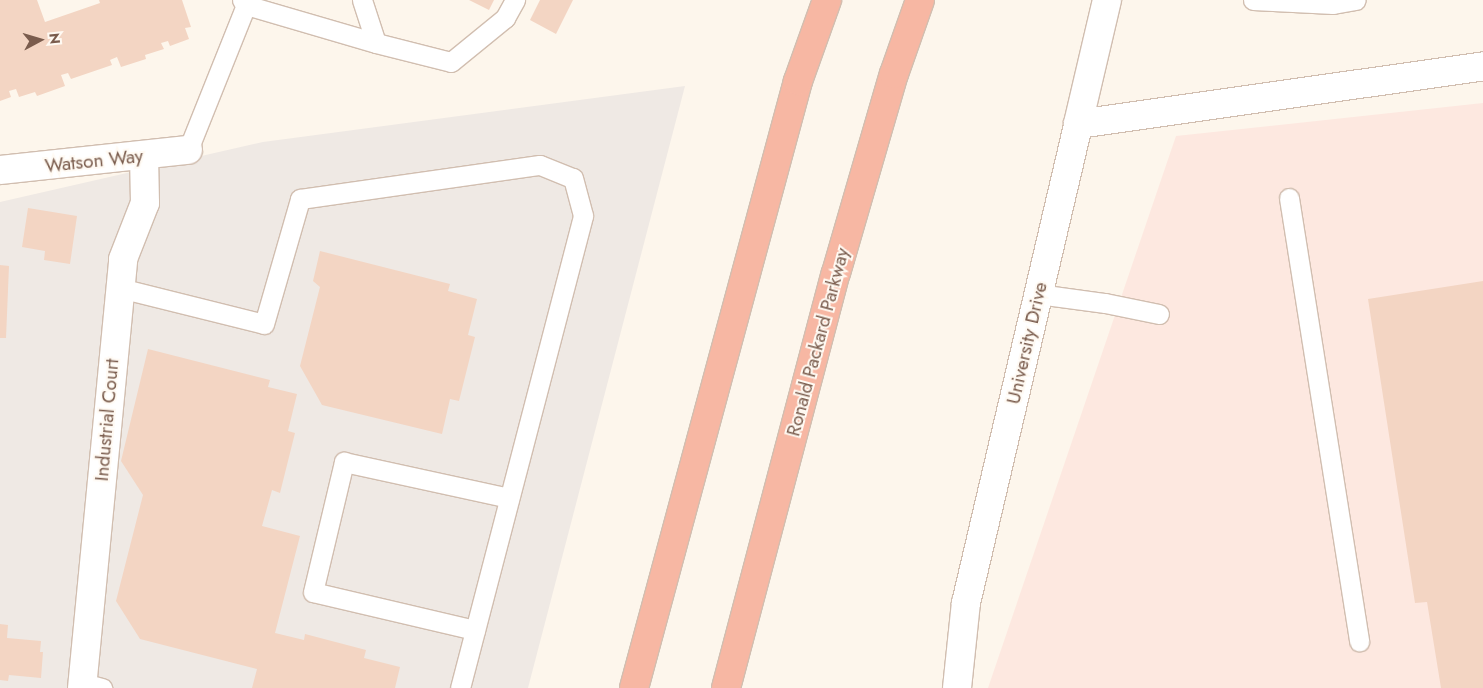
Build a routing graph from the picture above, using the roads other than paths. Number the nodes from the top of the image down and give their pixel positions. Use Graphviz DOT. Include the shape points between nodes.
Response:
graph roads {
  1 [pos="362,0"];
  2 [pos="515,0"];
  3 [pos="826,0"];
  4 [pos="920,0"];
  5 [pos="1107,0"];
  6 [pos="1253,0"];
  7 [pos="1356,0"];
  8 [pos="244,2"];
  9 [pos="376,43"];
  10 [pos="1483,66"];
  11 [pos="1078,124"];
  12 [pos="188,150"];
  13 [pos="144,156"];
  14 [pos="0,170"];
  15 [pos="1289,198"];
  16 [pos="120,288"];
  17 [pos="1038,294"];
  18 [pos="1159,314"];
  19 [pos="509,498"];
  20 [pos="475,630"];
  21 [pos="1359,642"];
  22 [pos="89,686"];
  23 [pos="460,688"];
  24 [pos="634,688"];
  25 [pos="726,688"];
  26 [pos="957,688"];
  1 -- 9 [label="lane"];
  2 -- 9 [label="lane" via="505,18 451,62"];
  3 -- 24 [label="highway" via="798,81"];
  4 -- 25 [label="highway, Ronald Packard Parkway" via="894,74 836,273"];
  5 -- 11 [label="street, University Drive"];
  6 -- 7 [label="lane" via="1333,4"];
  8 -- 9 [label="lane"];
  8 -- 12 [label="lane"];
  10 -- 11 [label="street"];
  11 -- 17 [label="street, University Drive"];
  12 -- 13 [label="street, Watson Way"];
  13 -- 14 [label="street, Watson Way"];
  13 -- 16 [label="street, Industrial Court" via="146,203 123,259"];
  15 -- 21 [label="lane"];
  16 -- 19 [label="lane" via="264,324 300,199 540,165 573,178 583,216"];
  16 -- 22 [label="street, Industrial Court"];
  17 -- 18 [label="lane"];
  17 -- 26 [label="street, University Drive" via="966,603"];
  19 -- 20 [label="lane"];
  19 -- 20 [label="lane" via="344,462 313,592"];
  20 -- 23 [label="lane"];
}
